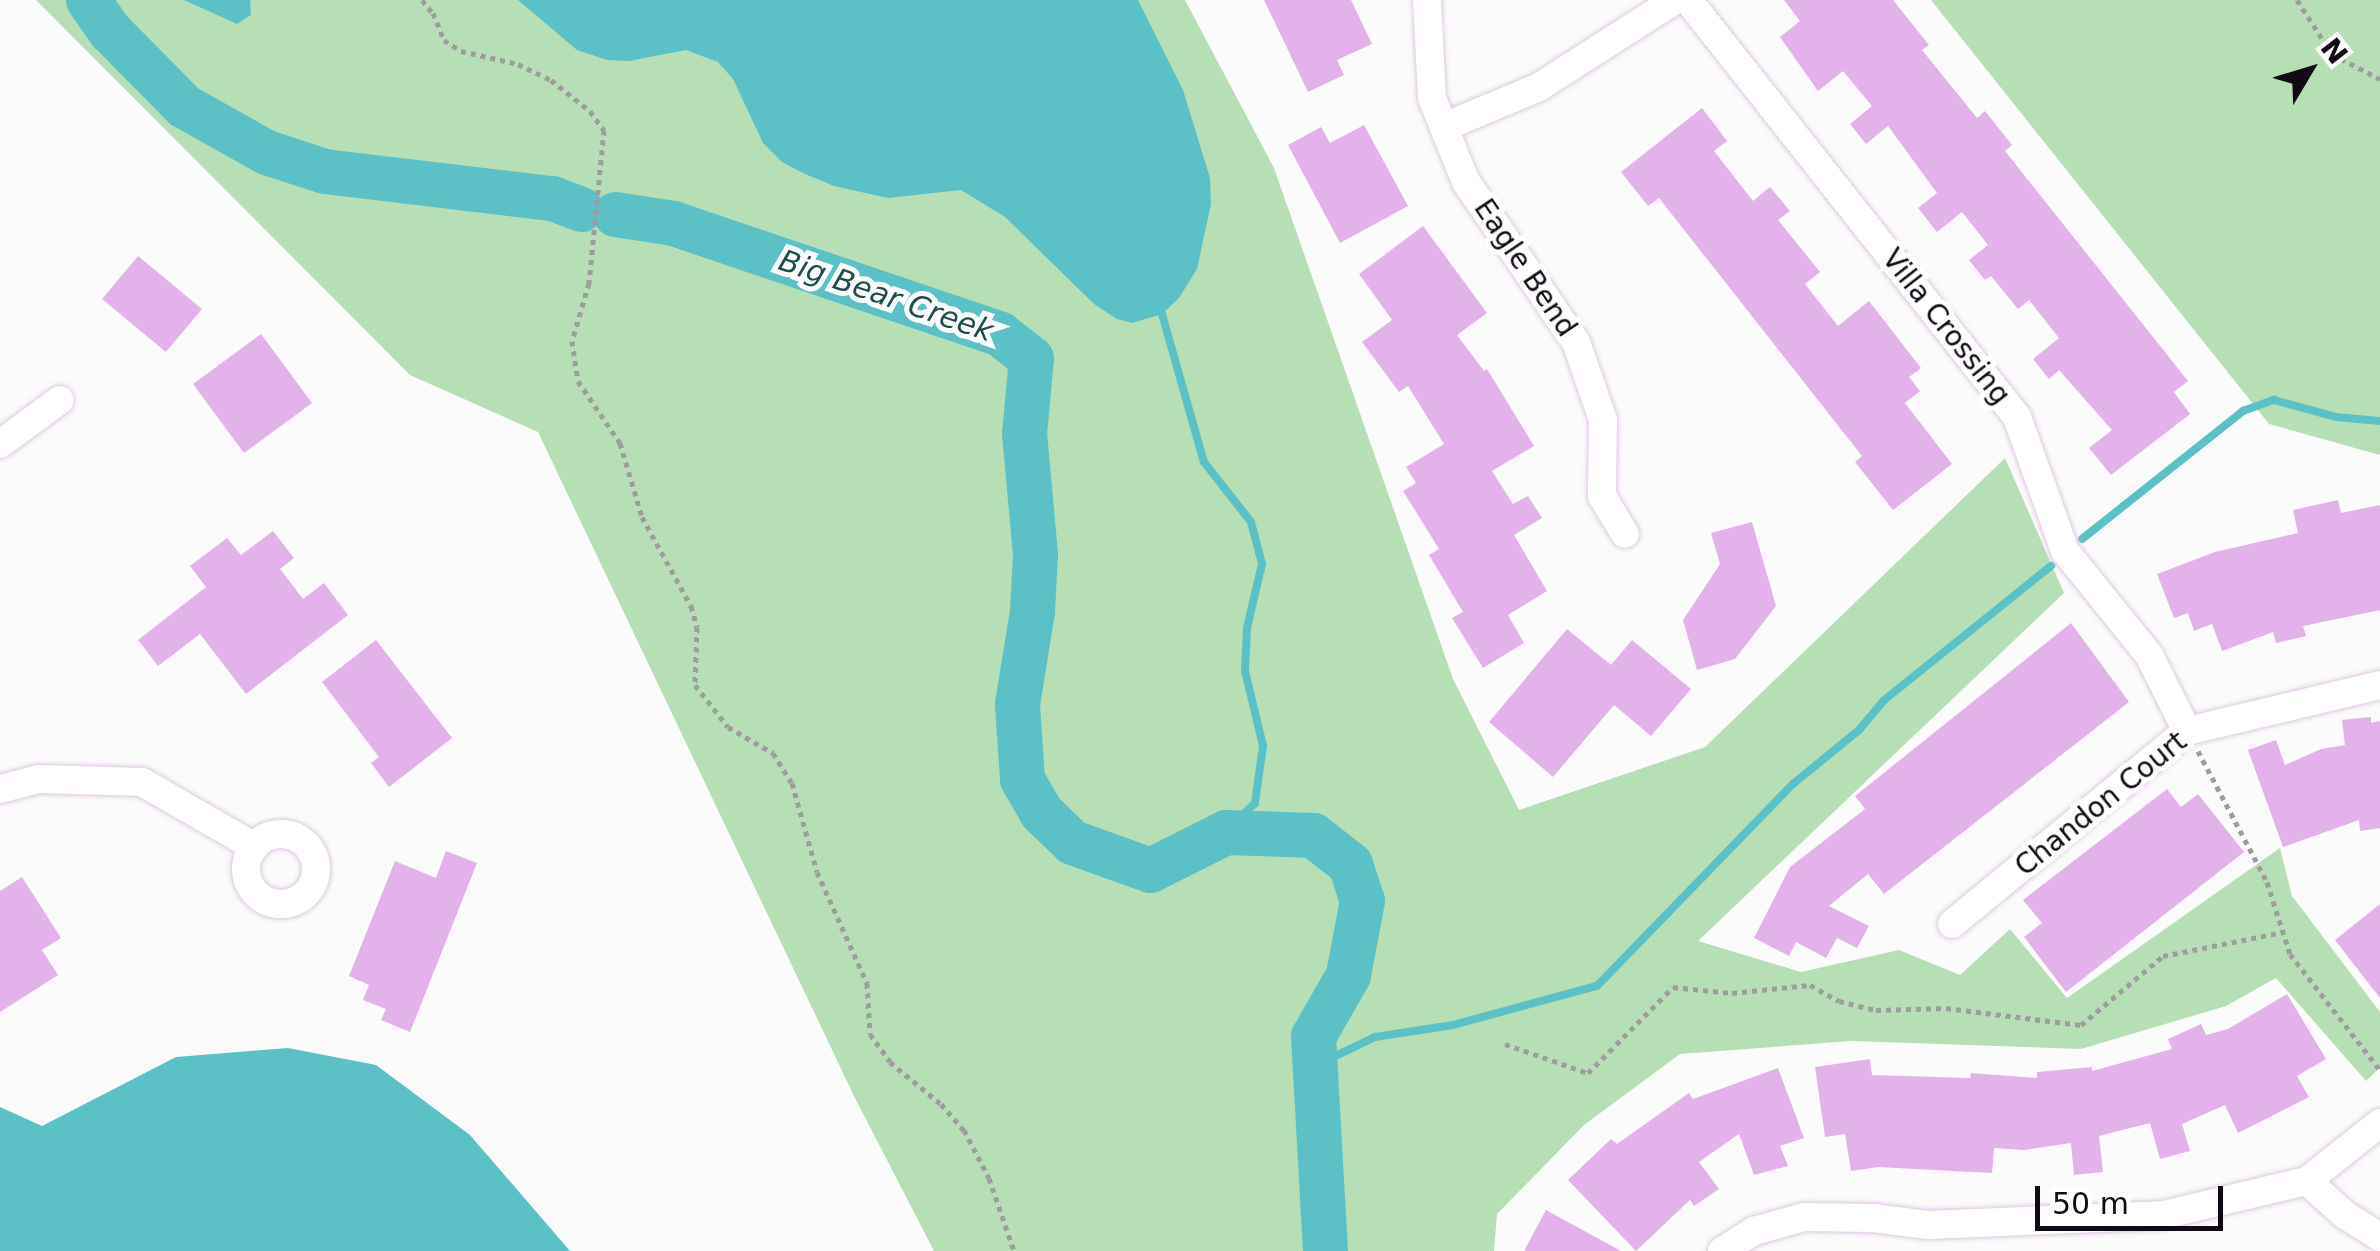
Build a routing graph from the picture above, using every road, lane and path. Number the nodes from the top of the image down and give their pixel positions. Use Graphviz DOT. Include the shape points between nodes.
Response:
graph roads {
  1 [pos="422,0"];
  2 [pos="1427,0"];
  3 [pos="1675,0"];
  4 [pos="1688,0"];
  5 [pos="2297,0"];
  6 [pos="2380,79"];
  7 [pos="1444,127"];
  8 [pos="60,400"];
  9 [pos="0,444"];
  10 [pos="1625,534"];
  11 [pos="2380,684"];
  12 [pos="2187,731"];
  13 [pos="0,790"];
  14 [pos="255,846"];
  15 [pos="1952,924"];
  16 [pos="2283,932"];
  17 [pos="1505,1044"];
  18 [pos="2380,1070"];
  19 [pos="2380,1122"];
  20 [pos="2307,1181"];
  21 [pos="2380,1236"];
  22 [pos="1014,1251"];
  23 [pos="1722,1251"];
  1 -- 22 [label="path" via="444,40 550,80 604,130 589,283 572,342 578,382 620,443 642,516 691,606 695,686 728,727 773,752 792,783 816,872 867,982 870,1034 890,1062 964,1130"];
  2 -- 7 [label="street, Eagle Bend" via="1432,98"];
  3 -- 7 [label="street" via="1539,87"];
  4 -- 12 [label="street, Villa Crossing" via="2017,416 2065,551 2149,655"];
  5 -- 6 [label="path" via="2332,54"];
  7 -- 10 [label="street, Eagle Bend" via="1466,182 1576,342 1603,420 1602,496"];
  8 -- 9 [label="street"];
  11 -- 12 [label="street, Chandon Court"];
  12 -- 15 [label="street, Chandon Court"];
  12 -- 16 [label="path" via="2266,882"];
  13 -- 14 [label="street" via="39,778 142,782"];
  16 -- 17 [label="path" via="2163,956 2080,1024 1946,1008 1876,1010 1838,1001 1810,985 1732,993 1673,987 1588,1073"];
  16 -- 18 [label="path" via="2290,954"];
  19 -- 20 [label="street"];
  20 -- 21 [label="street"];
  20 -- 23 [label="street" via="2164,1215 1928,1225 1804,1217 1754,1231"];
}
